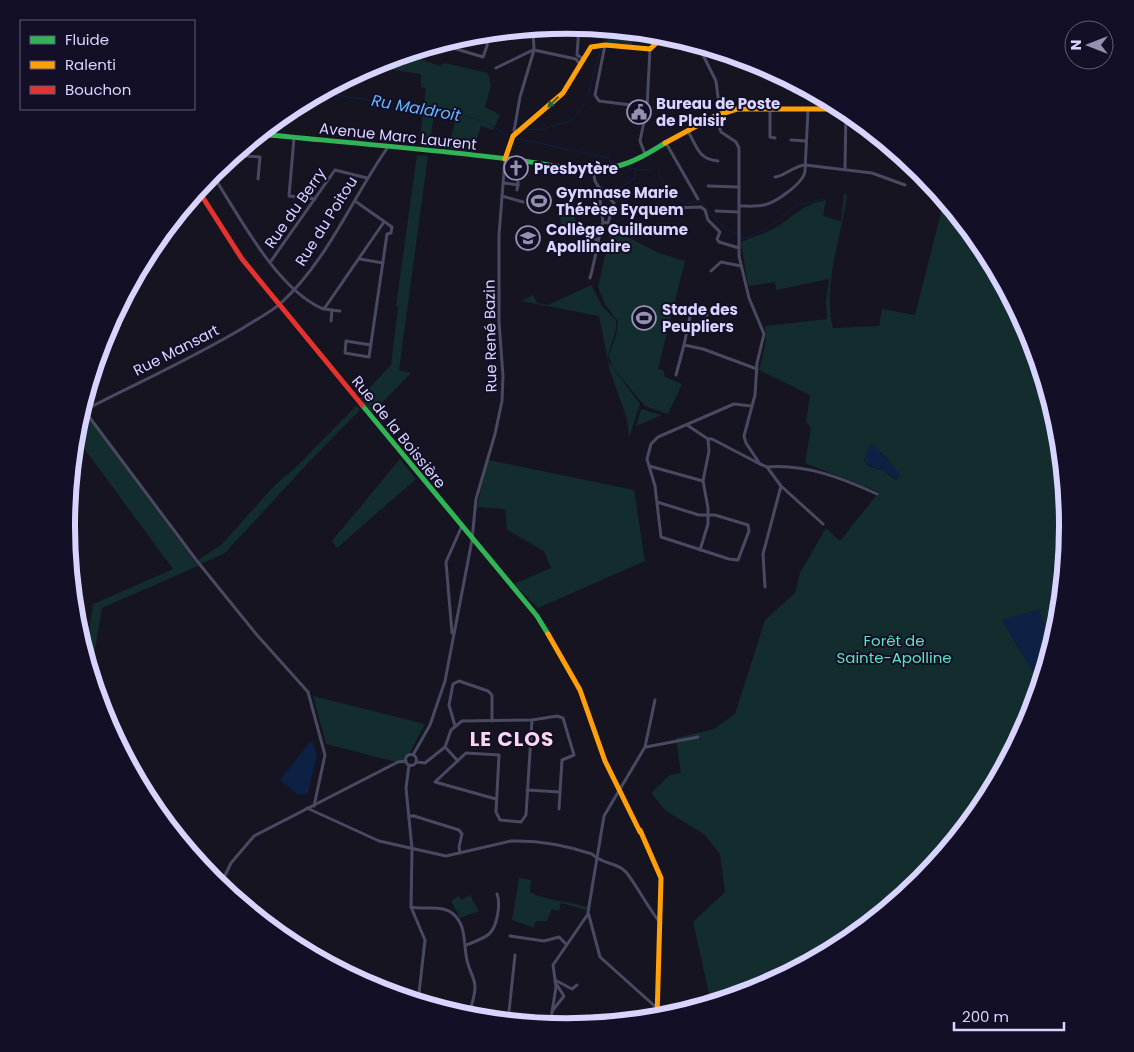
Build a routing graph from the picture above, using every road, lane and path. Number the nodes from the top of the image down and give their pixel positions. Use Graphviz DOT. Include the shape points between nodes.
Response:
graph roads {
  1 [pos="579,34"];
  2 [pos="533,35"];
  3 [pos="487,40"];
  4 [pos="657,42"];
  5 [pos="606,45"];
  6 [pos="453,48"];
  7 [pos="650,49"];
  8 [pos="534,50"];
  9 [pos="577,51"];
  10 [pos="702,53"];
  11 [pos="570,57"];
  12 [pos="582,58"];
  13 [pos="579,63"];
  14 [pos="496,68"];
  15 [pos="647,107"];
  16 [pos="770,108"];
  17 [pos="808,109"];
  18 [pos="828,110"];
  19 [pos="717,114"];
  20 [pos="846,121"];
  21 [pos="688,130"];
  22 [pos="514,131"];
  23 [pos="267,135"];
  24 [pos="294,138"];
  25 [pos="775,138"];
  26 [pos="791,140"];
  27 [pos="806,141"];
  28 [pos="666,142"];
  29 [pos="388,147"];
  30 [pos="645,154"];
  31 [pos="242,156"];
  32 [pos="505,159"];
  33 [pos="718,161"];
  34 [pos="805,165"];
  35 [pos="845,169"];
  36 [pos="593,170"];
  37 [pos="775,177"];
  38 [pos="367,178"];
  39 [pos="258,179"];
  40 [pos="216,181"];
  41 [pos="504,182"];
  42 [pos="906,185"];
  43 [pos="598,186"];
  44 [pos="708,186"];
  45 [pos="740,187"];
  46 [pos="517,190"];
  47 [pos="202,196"];
  48 [pos="502,196"];
  49 [pos="316,199"];
  50 [pos="698,199"];
  51 [pos="355,201"];
  52 [pos="523,202"];
  53 [pos="740,206"];
  54 [pos="672,208"];
  55 [pos="716,211"];
  56 [pos="739,212"];
  57 [pos="384,222"];
  58 [pos="603,222"];
  59 [pos="380,230"];
  60 [pos="577,231"];
  61 [pos="387,234"];
  62 [pos="597,240"];
  63 [pos="739,248"];
  64 [pos="360,259"];
  65 [pos="270,261"];
  66 [pos="383,263"];
  67 [pos="741,266"];
  68 [pos="711,271"];
  69 [pos="590,278"];
  70 [pos="294,289"];
  71 [pos="280,305"];
  72 [pos="324,309"];
  73 [pos="332,310"];
  74 [pos="340,311"];
  75 [pos="707,315"];
  76 [pos="331,321"];
  77 [pos="370,345"];
  78 [pos="684,345"];
  79 [pos="757,369"];
  80 [pos="676,375"];
  81 [pos="751,406"];
  82 [pos="90,407"];
  83 [pos="87,418"];
  84 [pos="686,425"];
  85 [pos="708,439"];
  86 [pos="760,464"];
  87 [pos="649,466"];
  88 [pos="767,467"];
  89 [pos="703,481"];
  90 [pos="781,486"];
  91 [pos="877,494"];
  92 [pos="658,502"];
  93 [pos="708,515"];
  94 [pos="824,524"];
  95 [pos="461,528"];
  96 [pos="472,540"];
  97 [pos="700,550"];
  98 [pos="765,587"];
  99 [pos="451,622"];
  100 [pos="456,623"];
  101 [pos="453,639"];
  102 [pos="654,700"];
  103 [pos="532,720"];
  104 [pos="492,721"];
  105 [pos="455,726"];
  106 [pos="698,737"];
  107 [pos="444,747"];
  108 [pos="645,747"];
  109 [pos="413,755"];
  110 [pos="458,761"];
  111 [pos="416,762"];
  112 [pos="407,763"];
  113 [pos="527,790"];
  114 [pos="618,791"];
  115 [pos="560,792"];
  116 [pos="496,799"];
  117 [pos="314,806"];
  118 [pos="307,808"];
  119 [pos="559,809"];
  120 [pos="409,816"];
  121 [pos="412,849"];
  122 [pos="460,854"];
  123 [pos="596,858"];
  124 [pos="224,878"];
  125 [pos="497,894"];
  126 [pos="411,907"];
  127 [pos="588,914"];
  128 [pos="661,923"];
  129 [pos="582,925"];
  130 [pos="591,926"];
  131 [pos="510,936"];
  132 [pos="566,944"];
  133 [pos="466,945"];
  134 [pos="515,956"];
  135 [pos="555,981"];
  136 [pos="577,985"];
  137 [pos="419,995"];
  138 [pos="470,1009"];
  139 [pos="552,1010"];
  140 [pos="658,1010"];
  141 [pos="509,1015"];
  142 [pos="551,1018"];
  1 -- 9 [label="street"];
  2 -- 8 [label="street"];
  3 -- 6 [label="street" via="483,57"];
  4 -- 7 [label="main road"];
  5 -- 7 [label="main road"];
  5 -- 12 [label="main road" via="591,47"];
  5 -- 15 [label="street" via="594,95 599,101"];
  7 -- 15 [label="street"];
  8 -- 11 [label="street"];
  8 -- 14 [label="street"];
  8 -- 22 [label="street" via="520,96"];
  9 -- 11 [label="street"];
  9 -- 12 [label="street" via="577,57"];
  10 -- 19 [label="street" via="716,80"];
  11 -- 13 [label="street"];
  12 -- 13 [label="main road"];
  13 -- 22 [label="main road, one-way" via="563,94"];
  15 -- 30 [label="street" via="640,141"];
  16 -- 17 [label="main road, Avenue Marc Laurent"];
  16 -- 19 [label="main road, Avenue Marc Laurent" via="747,108"];
  16 -- 25 [label="street" via="770,137"];
  17 -- 18 [label="main road, Avenue Marc Laurent"];
  17 -- 27 [label="street"];
  19 -- 21 [label="main road, Avenue Marc Laurent"];
  19 -- 45 [label="street" via="721,132 739,148"];
  20 -- 35 [label="street"];
  21 -- 28 [label="main road, Avenue Marc Laurent"];
  21 -- 33 [label="street" via="705,159"];
  22 -- 32 [label="main road"];
  23 -- 24 [label="main road, Avenue Marc Laurent"];
  24 -- 29 [label="main road, Avenue Marc Laurent"];
  24 -- 49 [label="street" via="289,196"];
  26 -- 27 [label="street"];
  27 -- 34 [label="street"];
  28 -- 30 [label="main road, Avenue Marc Laurent"];
  28 -- 50 [label="street"];
  29 -- 32 [label="main road, Avenue Marc Laurent"];
  29 -- 38 [label="street, Rue du Poitou"];
  30 -- 36 [label="main road, Avenue Marc Laurent" via="626,164"];
  31 -- 39 [label="street" via="260,158"];
  32 -- 36 [label="main road, Avenue Marc Laurent" via="563,169"];
  32 -- 41 [label="street, Rue René Bazin"];
  34 -- 35 [label="street"];
  34 -- 37 [label="street" via="796,167 785,176"];
  34 -- 53 [label="street" via="802,179 774,202 762,206"];
  35 -- 42 [label="street" via="872,173"];
  36 -- 43 [label="street"];
  38 -- 49 [label="street, Rue du Berry" via="335,170"];
  38 -- 51 [label="street, Rue du Poitou"];
  40 -- 65 [label="street"];
  41 -- 46 [label="street" via="518,183"];
  41 -- 48 [label="street, Rue René Bazin"];
  43 -- 58 [label="street"];
  43 -- 58 [label="street" via="614,205 608,223"];
  44 -- 45 [label="street"];
  45 -- 53 [label="street"];
  47 -- 71 [label="main road, Rue de la Boissière" via="242,259"];
  48 -- 52 [label="street"];
  48 -- 96 [label="street, Rue René Bazin" via="499,322 503,390 497,426 476,499"];
  49 -- 65 [label="street, Rue du Berry"];
  51 -- 57 [label="street"];
  51 -- 70 [label="street, Rue du Poitou"];
  53 -- 56 [label="street"];
  54 -- 63 [label="street" via="701,207 720,232 718,240"];
  55 -- 56 [label="street"];
  56 -- 63 [label="street"];
  57 -- 59 [label="street"];
  57 -- 61 [label="street" via="392,227 391,233"];
  58 -- 62 [label="street"];
  59 -- 61 [label="street"];
  59 -- 64 [label="street"];
  60 -- 62 [label="street"];
  61 -- 66 [label="street"];
  62 -- 69 [label="street"];
  63 -- 67 [label="street"];
  64 -- 66 [label="street"];
  64 -- 72 [label="street"];
  65 -- 70 [label="street"];
  66 -- 77 [label="street"];
  67 -- 68 [label="street" via="722,262"];
  67 -- 79 [label="street" via="749,298 764,334"];
  70 -- 71 [label="street, Rue du Poitou"];
  70 -- 72 [label="street"];
  71 -- 82 [label="street, Rue Mansart" via="203,351"];
  71 -- 95 [label="main road, Rue de la Boissière"];
  72 -- 73 [label="street"];
  73 -- 74 [label="street"];
  73 -- 76 [label="street"];
  75 -- 78 [label="street" via="691,312"];
  77 -- 77 [label="street" via="346,341 345,353 369,357"];
  78 -- 79 [label="street"];
  78 -- 80 [label="street"];
  79 -- 81 [label="street"];
  81 -- 84 [label="street" via="734,404"];
  81 -- 86 [label="street" via="744,436"];
  83 -- 117 [label="street" via="203,569 308,692 326,755"];
  84 -- 85 [label="street"];
  84 -- 87 [label="street" via="651,444 647,458"];
  85 -- 86 [label="street"];
  85 -- 89 [label="street" via="710,451"];
  86 -- 88 [label="street"];
  87 -- 89 [label="street"];
  87 -- 92 [label="street"];
  88 -- 90 [label="street"];
  88 -- 91 [label="street" via="806,468"];
  89 -- 93 [label="street"];
  90 -- 94 [label="street"];
  90 -- 98 [label="street" via="764,554"];
  92 -- 93 [label="street"];
  92 -- 97 [label="street" via="661,537"];
  93 -- 97 [label="street"];
  93 -- 97 [label="street" via="748,525 749,531 736,561"];
  95 -- 96 [label="main road, Rue de la Boissière"];
  95 -- 99 [label="street" via="446,562"];
  96 -- 100 [label="street, Rue René Bazin"];
  96 -- 114 [label="main road, Rue de la Boissière" via="537,616 580,690 600,757"];
  99 -- 100 [label="street"];
  99 -- 101 [label="street"];
  100 -- 101 [label="street, Rue René Bazin"];
  101 -- 109 [label="street, Rue René Bazin" via="442,691 426,733"];
  102 -- 108 [label="street"];
  103 -- 104 [label="street"];
  103 -- 113 [label="street"];
  103 -- 115 [label="street" via="563,718 574,755 562,760"];
  104 -- 105 [label="street" via="462,721"];
  104 -- 105 [label="street" via="492,694 459,682 453,684 449,705"];
  105 -- 107 [label="street"];
  106 -- 108 [label="street"];
  107 -- 110 [label="street"];
  107 -- 111 [label="street" via="425,763"];
  108 -- 114 [label="street"];
  109 -- 111 [label="street"];
  109 -- 112 [label="street, Rue René Bazin" via="407,756"];
  110 -- 116 [label="street" via="466,753 499,755"];
  110 -- 116 [label="street" via="435,782"];
  111 -- 112 [label="street"];
  112 -- 117 [label="street" via="396,764"];
  112 -- 120 [label="street"];
  113 -- 115 [label="street"];
  113 -- 116 [label="street" via="526,815 521,822 500,820"];
  114 -- 123 [label="street" via="604,816"];
  114 -- 128 [label="main road, Rue de la Boissière" via="657,865 661,878"];
  115 -- 119 [label="street"];
  117 -- 118 [label="street"];
  118 -- 121 [label="street" via="379,841"];
  118 -- 124 [label="street" via="249,840"];
  120 -- 121 [label="street"];
  120 -- 122 [label="street" via="460,830"];
  121 -- 122 [label="street" via="446,856"];
  121 -- 126 [label="street"];
  122 -- 123 [label="street" via="522,840 564,846"];
  123 -- 127 [label="street"];
  123 -- 128 [label="street" via="623,869"];
  125 -- 133 [label="street" via="499,902 491,933"];
  126 -- 133 [label="street" via="442,909 453,914 463,930"];
  126 -- 137 [label="street" via="425,940"];
  127 -- 129 [label="street"];
  127 -- 130 [label="street"];
  128 -- 140 [label="main road, Rue de la Boissière"];
  129 -- 130 [label="street"];
  129 -- 132 [label="street"];
  130 -- 140 [label="street" via="600,957"];
  131 -- 132 [label="street" via="544,942 559,937"];
  132 -- 135 [label="street" via="553,965"];
  133 -- 138 [label="street" via="467,962 475,986"];
  134 -- 141 [label="street"];
  135 -- 136 [label="street" via="574,990"];
  135 -- 139 [label="street"];
  135 -- 139 [label="street" via="564,996"];
  139 -- 142 [label="street"];
}
